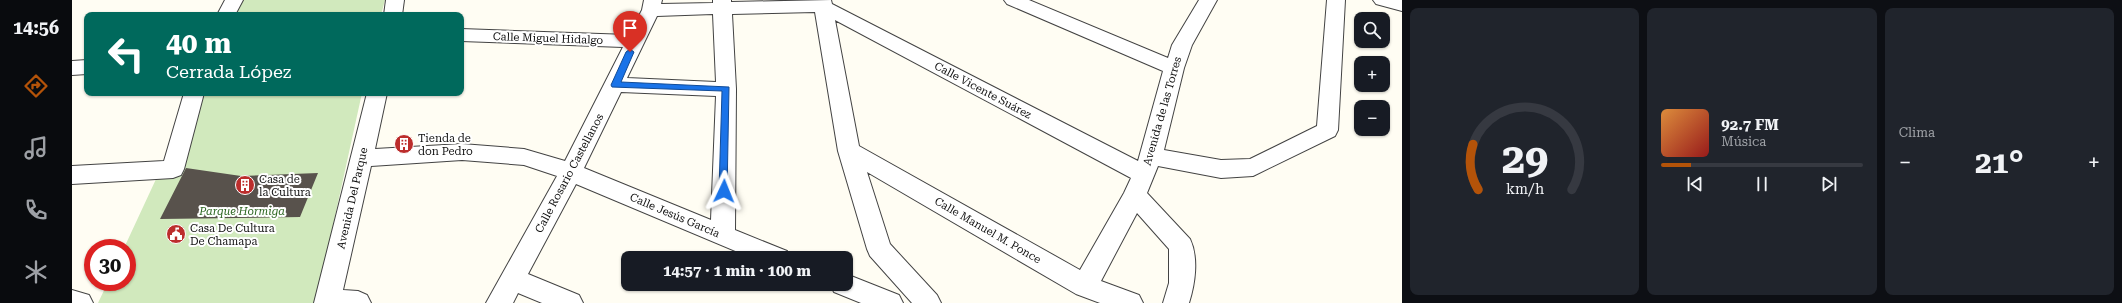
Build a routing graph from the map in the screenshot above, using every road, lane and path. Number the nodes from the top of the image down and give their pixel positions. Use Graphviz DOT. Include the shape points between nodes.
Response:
graph roads {
  1 [pos="234,0"];
  2 [pos="395,0"];
  3 [pos="1013,0"];
  4 [pos="1208,0"];
  5 [pos="1336,0"];
  6 [pos="1382,0"];
  7 [pos="822,3"];
  8 [pos="652,5"];
  9 [pos="722,5"];
  10 [pos="1402,5"];
  11 [pos="228,12"];
  12 [pos="393,12"];
  13 [pos="464,35"];
  14 [pos="635,41"];
  15 [pos="84,67"];
  16 [pos="72,68"];
  17 [pos="1174,68"];
  18 [pos="615,85"];
  19 [pos="726,89"];
  20 [pos="193,96"];
  21 [pos="376,96"];
  22 [pos="849,151"];
  23 [pos="362,158"];
  24 [pos="571,172"];
  25 [pos="72,175"];
  26 [pos="1143,175"];
  27 [pos="723,236"];
  28 [pos="760,251"];
  29 [pos="513,279"];
  30 [pos="1085,286"];
  31 [pos="853,288"];
  32 [pos="72,301"];
  33 [pos="328,301"];
  34 [pos="80,303"];
  35 [pos="358,303"];
  36 [pos="499,303"];
  37 [pos="570,303"];
  38 [pos="890,303"];
  39 [pos="928,303"];
  40 [pos="1130,303"];
  41 [pos="1176,303"];
  1 -- 11 [label="street"];
  2 -- 12 [label="street"];
  3 -- 17 [label="street"];
  4 -- 17 [label="street, Avenida de las Torres" via="1182,44"];
  5 -- 26 [label="street" via="1327,130 1253,167"];
  6 -- 10 [label="street"];
  7 -- 9 [label="street"];
  7 -- 22 [label="street"];
  7 -- 26 [label="street, Calle Vicente Suárez"];
  8 -- 9 [label="street"];
  8 -- 14 [label="street, Calle Rosario Castellanos"];
  9 -- 19 [label="street"];
  13 -- 14 [label="street, Calle Miguel Hidalgo"];
  14 -- 18 [label="street, Calle Rosario Castellanos"];
  15 -- 16 [label="street"];
  17 -- 26 [label="street, Avenida de las Torres"];
  18 -- 19 [label="street"];
  18 -- 24 [label="street, Calle Rosario Castellanos"];
  19 -- 27 [label="street"];
  20 -- 25 [label="street" via="173,169"];
  21 -- 23 [label="street, Avenida Del Parque"];
  22 -- 30 [label="street, Calle Manuel M. Ponce"];
  22 -- 39 [label="street" via="879,249"];
  23 -- 24 [label="street, Calle Jesús García" via="470,153 524,157"];
  23 -- 33 [label="street, Avenida Del Parque"];
  24 -- 27 [label="street, Calle Jesús García"];
  24 -- 29 [label="street, Calle Rosario Castellanos"];
  26 -- 30 [label="street, Avenida de las Torres"];
  26 -- 41 [label="street" via="1181,246 1182,283"];
  27 -- 28 [label="street, Calle Jesús García"];
  29 -- 36 [label="street, Calle Rosario Castellanos"];
  29 -- 37 [label="street"];
  30 -- 40 [label="street, Calle Manuel M. Ponce"];
  31 -- 38 [label="street"];
  32 -- 34 [label="street"];
  33 -- 35 [label="street"];
}
